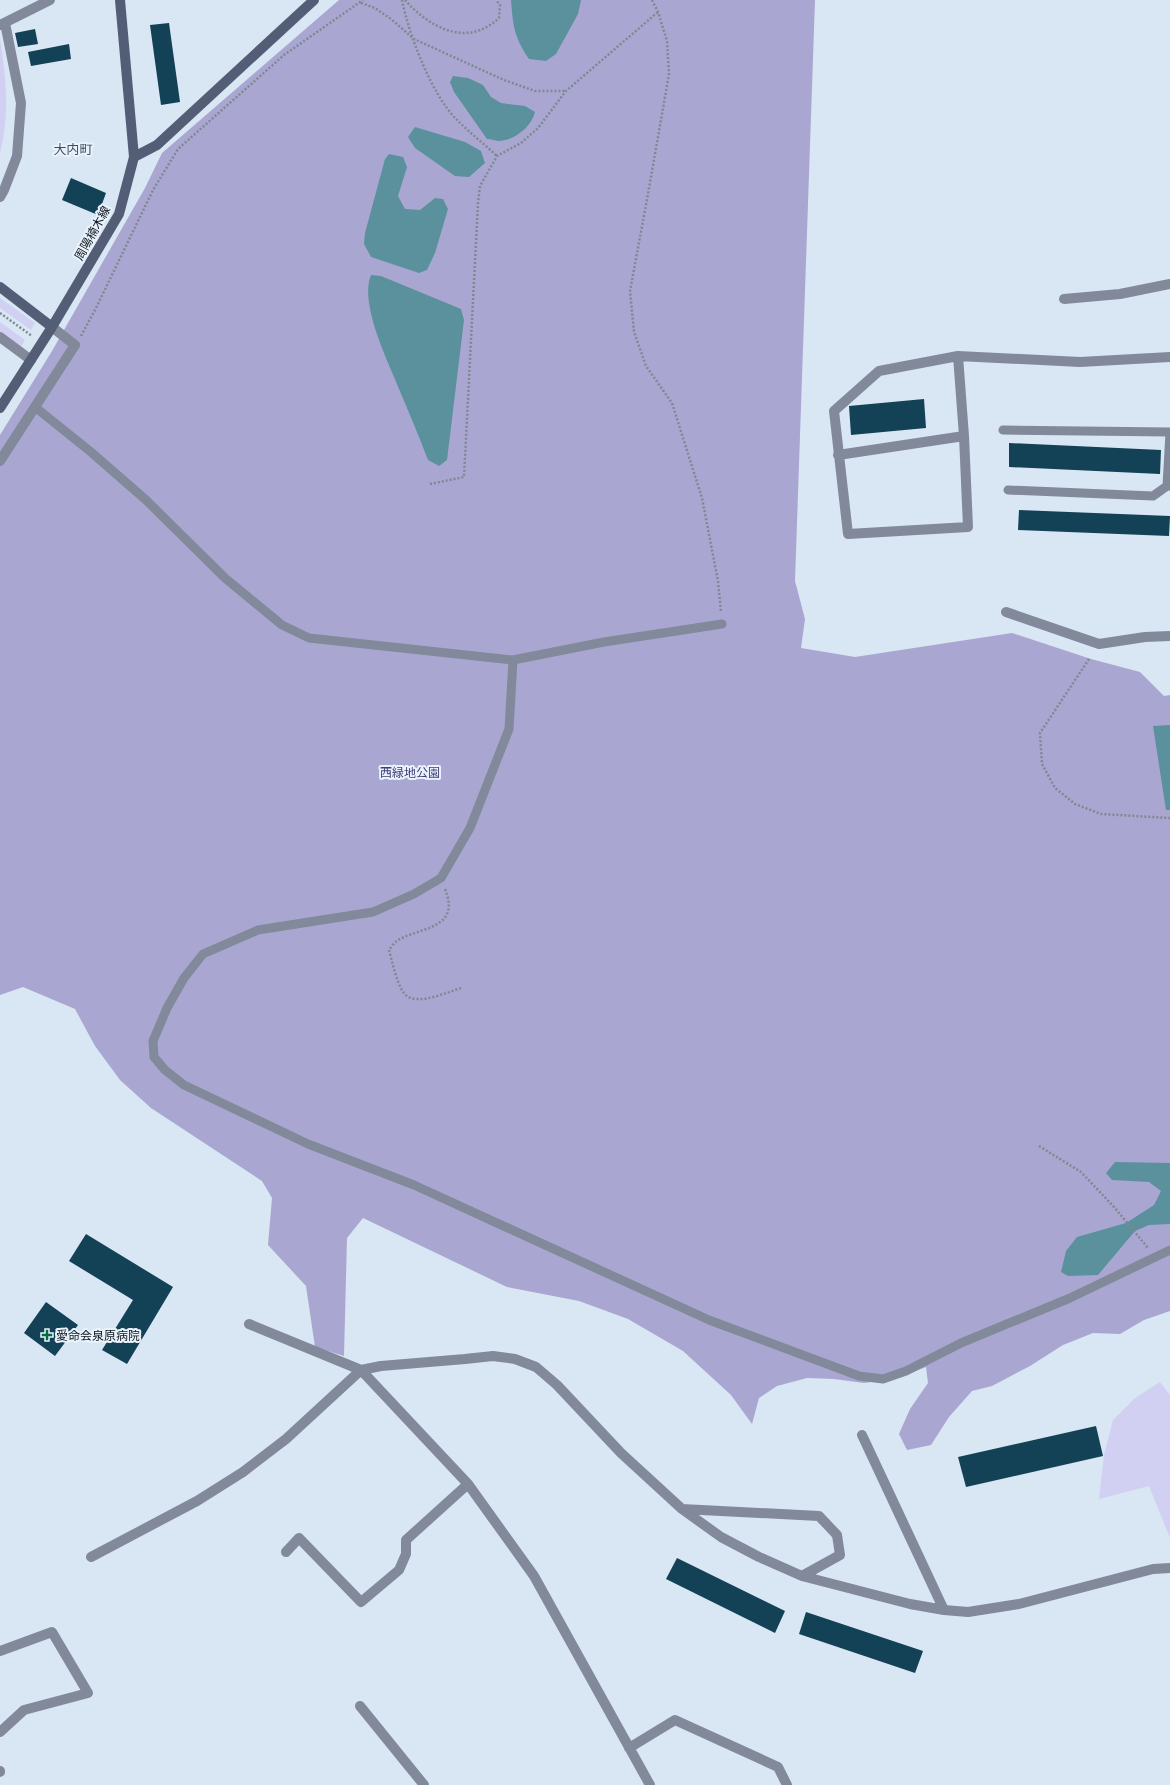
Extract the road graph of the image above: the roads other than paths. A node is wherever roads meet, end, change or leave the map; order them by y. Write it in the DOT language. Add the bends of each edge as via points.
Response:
graph roads {
  1 [pos="50,0"];
  2 [pos="120,0"];
  3 [pos="314,0"];
  4 [pos="2,24"];
  5 [pos="134,157"];
  6 [pos="0,197"];
  7 [pos="1170,284"];
  8 [pos="0,287"];
  9 [pos="1064,299"];
  10 [pos="52,328"];
  11 [pos="0,337"];
  12 [pos="958,356"];
  13 [pos="1170,357"];
  14 [pos="31,360"];
  15 [pos="35,407"];
  16 [pos="0,408"];
  17 [pos="1003,430"];
  18 [pos="1170,433"];
  19 [pos="964,436"];
  20 [pos="838,455"];
  21 [pos="0,461"];
  22 [pos="1169,486"];
  23 [pos="1008,490"];
  24 [pos="1006,612"];
  25 [pos="722,624"];
  26 [pos="1170,636"];
  27 [pos="513,660"];
  28 [pos="1170,1250"];
  29 [pos="249,1324"];
  30 [pos="361,1370"];
  31 [pos="862,1435"];
  32 [pos="468,1484"];
  33 [pos="682,1509"];
  34 [pos="286,1552"];
  35 [pos="91,1557"];
  36 [pos="1170,1568"];
  37 [pos="802,1576"];
  38 [pos="944,1610"];
  39 [pos="0,1651"];
  40 [pos="360,1706"];
  41 [pos="0,1732"];
  42 [pos="629,1748"];
  43 [pos="424,1785"];
  44 [pos="650,1785"];
  45 [pos="787,1785"];
  1 -- 4 [label="street"];
  2 -- 5 [label="street, 周陽楠木線"];
  3 -- 5 [label="street" via="157,145"];
  4 -- 6 [label="street" via="21,103 17,156"];
  5 -- 10 [label="street, 周陽楠木線" via="119,214"];
  7 -- 9 [label="street" via="1120,294"];
  8 -- 10 [label="street"];
  10 -- 14 [label="street, 周陽楠木線"];
  10 -- 15 [label="street" via="75,345"];
  11 -- 14 [label="street"];
  12 -- 13 [label="street" via="1080,362"];
  12 -- 19 [label="street"];
  12 -- 20 [label="street" via="879,371 834,411"];
  14 -- 16 [label="street, 周陽楠木線"];
  15 -- 21 [label="street"];
  15 -- 27 [label="lane" via="141,495 225,578 282,625 309,638"];
  17 -- 18 [label="lane"];
  18 -- 22 [label="lane"];
  19 -- 20 [label="street"];
  19 -- 20 [label="street" via="968,527 848,534"];
  22 -- 23 [label="lane" via="1153,496"];
  24 -- 26 [label="street" via="1099,644"];
  25 -- 27 [label="lane" via="604,642"];
  27 -- 28 [label="lane" via="509,729 470,828 441,878 414,894 373,912 258,930 203,954 184,978 166,1008 153,1041 154,1057 165,1070 184,1085 308,1144 414,1184 709,1320 859,1376 883,1379 906,1371 961,1343 1070,1298"];
  29 -- 30 [label="street"];
  30 -- 32 [label="street"];
  30 -- 33 [label="street" via="493,1356 516,1359 536,1367 557,1385 621,1453"];
  30 -- 35 [label="street" via="286,1439 243,1472 197,1501"];
  31 -- 38 [label="street"];
  32 -- 34 [label="street" via="406,1540 406,1554 399,1570 361,1602 299,1538"];
  32 -- 42 [label="street" via="534,1576"];
  33 -- 37 [label="street" via="759,1558"];
  33 -- 37 [label="street" via="819,1516 837,1535 840,1555"];
  36 -- 38 [label="street" via="1154,1569 1019,1604 968,1612"];
  37 -- 38 [label="street" via="910,1604"];
  39 -- 41 [label="street" via="52,1632 88,1693 24,1710"];
  40 -- 43 [label="street"];
  42 -- 44 [label="street"];
  42 -- 45 [label="street" via="675,1720 778,1767"];
}
